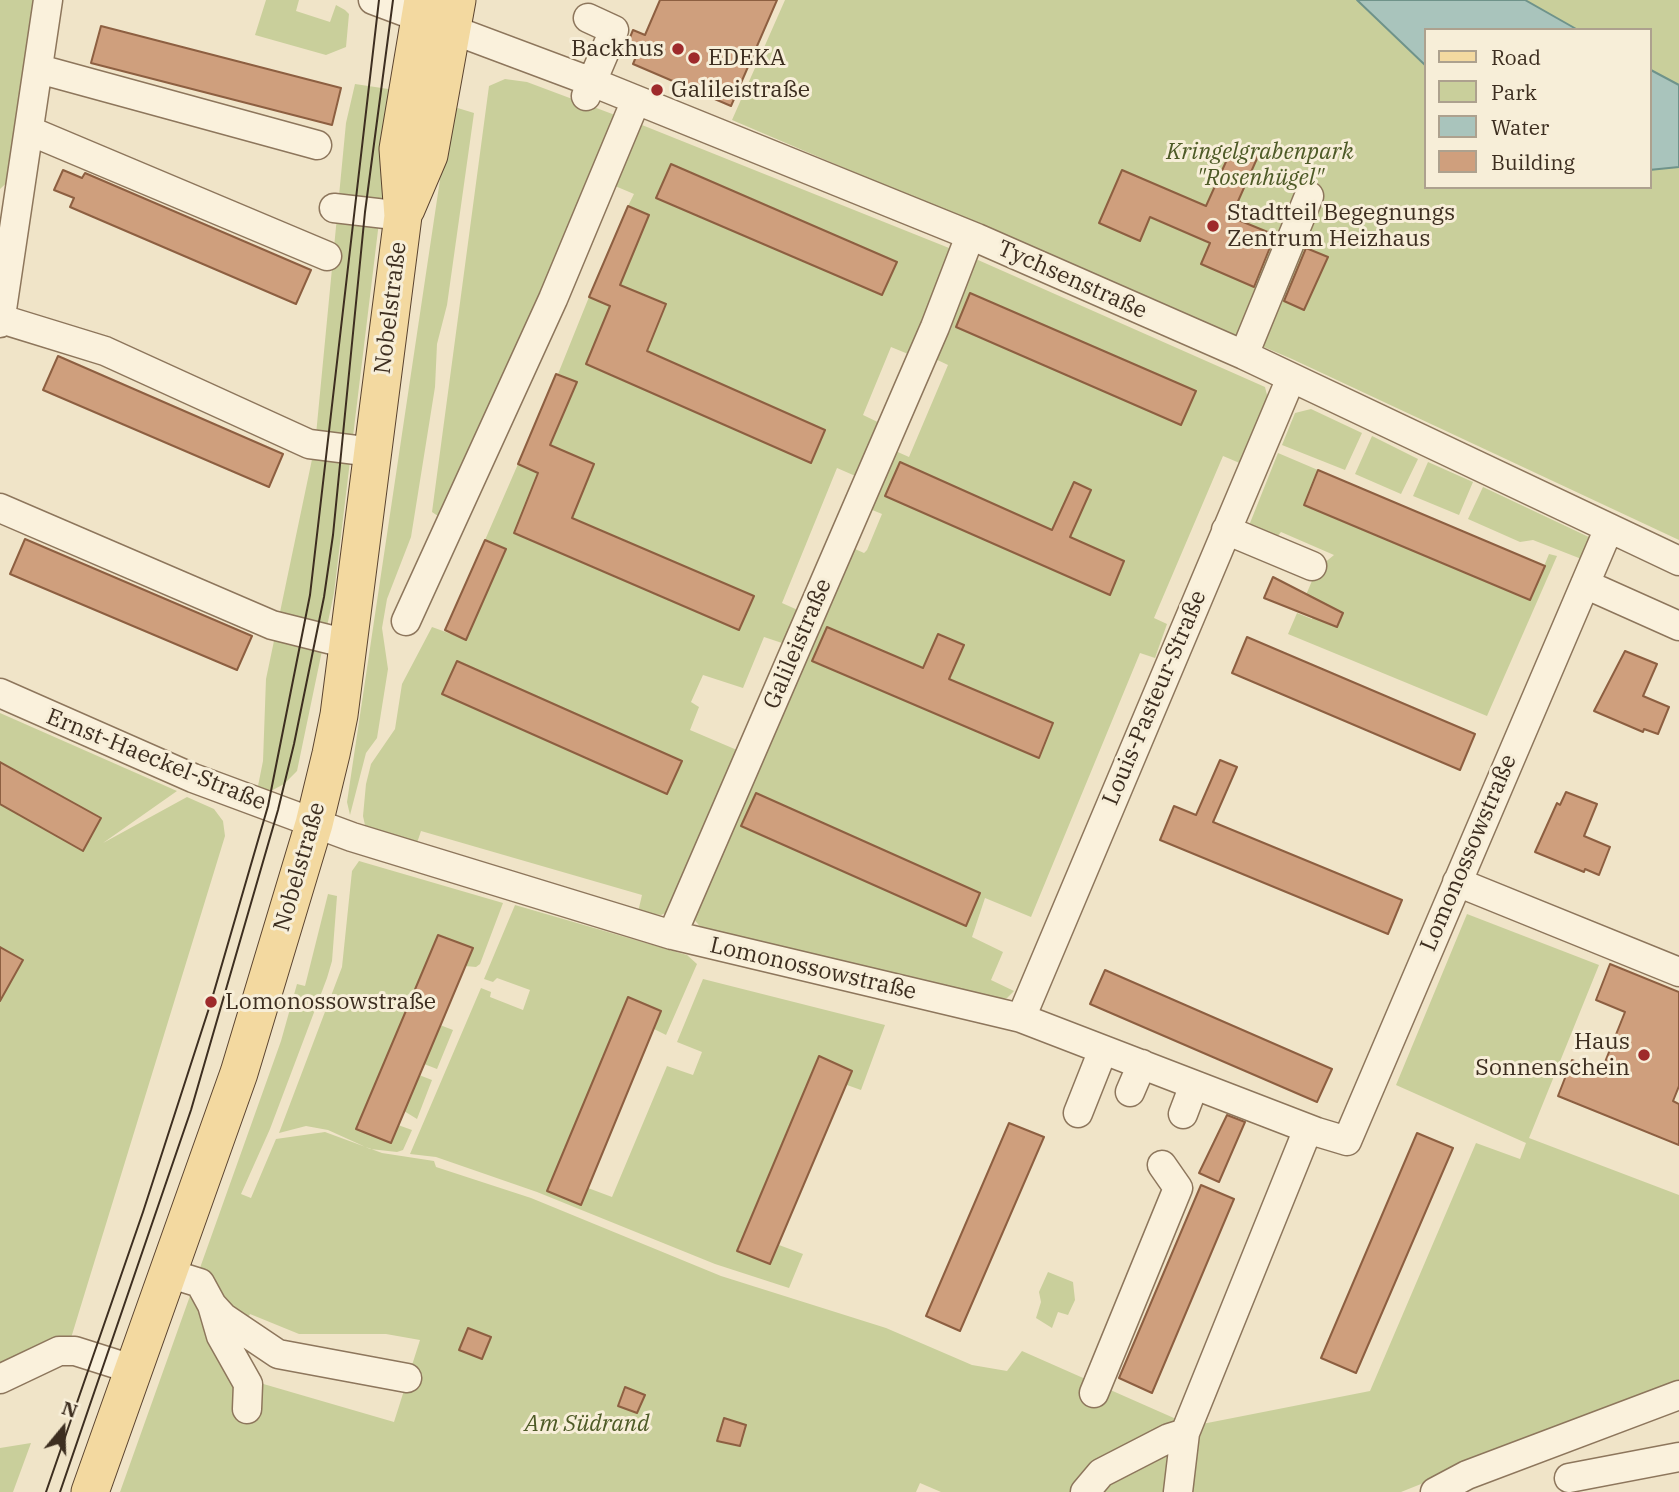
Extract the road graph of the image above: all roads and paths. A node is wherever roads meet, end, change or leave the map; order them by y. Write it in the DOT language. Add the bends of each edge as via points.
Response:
graph roads {
  1 [pos="48,0"];
  2 [pos="373,0"];
  3 [pos="438,12"];
  4 [pos="588,18"];
  5 [pos="39,69"];
  6 [pos="589,89"];
  7 [pos="636,100"];
  8 [pos="30,131"];
  9 [pos="317,145"];
  10 [pos="1310,196"];
  11 [pos="334,208"];
  12 [pos="403,216"];
  13 [pos="8,226"];
  14 [pos="970,236"];
  15 [pos="327,256"];
  16 [pos="0,321"];
  17 [pos="1244,355"];
  18 [pos="1291,378"];
  19 [pos="372,452"];
  20 [pos="0,508"];
  21 [pos="1226,530"];
  22 [pos="1606,534"];
  23 [pos="1679,561"];
  24 [pos="1312,566"];
  25 [pos="1585,584"];
  26 [pos="406,621"];
  27 [pos="1679,626"];
  28 [pos="348,644"];
  29 [pos="0,693"];
  30 [pos="314,824"];
  31 [pos="1457,882"];
  32 [pos="672,935"];
  33 [pos="1679,972"];
  34 [pos="1021,1018"];
  35 [pos="1103,1050"];
  36 [pos="1142,1064"];
  37 [pos="1194,1084"];
  38 [pos="1130,1092"];
  39 [pos="1078,1113"];
  40 [pos="1183,1114"];
  41 [pos="1308,1129"];
  42 [pos="1162,1165"];
  43 [pos="168,1273"];
  44 [pos="212,1305"];
  45 [pos="135,1370"];
  46 [pos="407,1378"];
  47 [pos="0,1379"];
  48 [pos="1094,1393"];
  49 [pos="1679,1395"];
  50 [pos="247,1409"];
  51 [pos="1185,1433"];
  52 [pos="1553,1443"];
  53 [pos="1679,1457"];
  54 [pos="1572,1485"];
  55 [pos="90,1492"];
  56 [pos="1085,1492"];
  57 [pos="1178,1492"];
  58 [pos="1435,1492"];
  1 -- 5 [label="street"];
  2 -- 3 [label="street"];
  3 -- 6 [label="street, Tychsenstraße"];
  3 -- 12 [label="main road, Nobelstraße" via="429,155"];
  4 -- 6 [label="street" via="614,30"];
  5 -- 8 [label="street"];
  5 -- 9 [label="street"];
  6 -- 7 [label="street, Tychsenstraße"];
  7 -- 14 [label="street, Tychsenstraße"];
  7 -- 26 [label="street" via="553,299"];
  8 -- 13 [label="street"];
  8 -- 15 [label="street"];
  10 -- 17 [label="street"];
  11 -- 12 [label="street"];
  12 -- 19 [label="main road, Nobelstraße"];
  13 -- 16 [label="street"];
  14 -- 17 [label="street, Tychsenstraße"];
  14 -- 32 [label="street, Galileistraße"];
  16 -- 19 [label="street" via="105,351 309,444"];
  17 -- 18 [label="street, Tychsenstraße"];
  18 -- 21 [label="street, Louis-Pasteur-Straße"];
  18 -- 22 [label="street, Tychsenstraße"];
  19 -- 28 [label="main road, Nobelstraße"];
  20 -- 28 [label="street" via="271,625"];
  21 -- 24 [label="street"];
  21 -- 34 [label="street, Louis-Pasteur-Straße"];
  22 -- 23 [label="street, Tychsenstraße"];
  22 -- 25 [label="street, Lomonossowstraße"];
  25 -- 27 [label="street"];
  25 -- 31 [label="street, Lomonossowstraße"];
  28 -- 30 [label="main road, Nobelstraße" via="337,728"];
  29 -- 30 [label="street, Ernst-Haeckel-Straße"];
  30 -- 32 [label="street, Lomonossowstraße"];
  30 -- 43 [label="main road, Nobelstraße" via="239,1073"];
  31 -- 33 [label="street"];
  31 -- 41 [label="street, Lomonossowstraße" via="1347,1141"];
  32 -- 34 [label="street, Lomonossowstraße"];
  34 -- 35 [label="street, Lomonossowstraße"];
  35 -- 36 [label="street, Lomonossowstraße"];
  35 -- 39 [label="street"];
  36 -- 37 [label="street, Lomonossowstraße"];
  36 -- 38 [label="street"];
  37 -- 40 [label="street"];
  37 -- 41 [label="street, Lomonossowstraße"];
  41 -- 51 [label="street"];
  42 -- 48 [label="street" via="1178,1188"];
  43 -- 44 [label="street" via="200,1283"];
  43 -- 45 [label="main road, Nobelstraße"];
  44 -- 46 [label="street" via="278,1354"];
  44 -- 50 [label="street" via="221,1336 248,1384"];
  45 -- 47 [label="street" via="75,1351 59,1351"];
  45 -- 55 [label="main road, Nobelstraße"];
  49 -- 52 [label="street"];
  51 -- 56 [label="street" via="1101,1473"];
  51 -- 57 [label="street"];
  52 -- 54 [label="street"];
  52 -- 58 [label="street"];
  53 -- 54 [label="street"];
}
